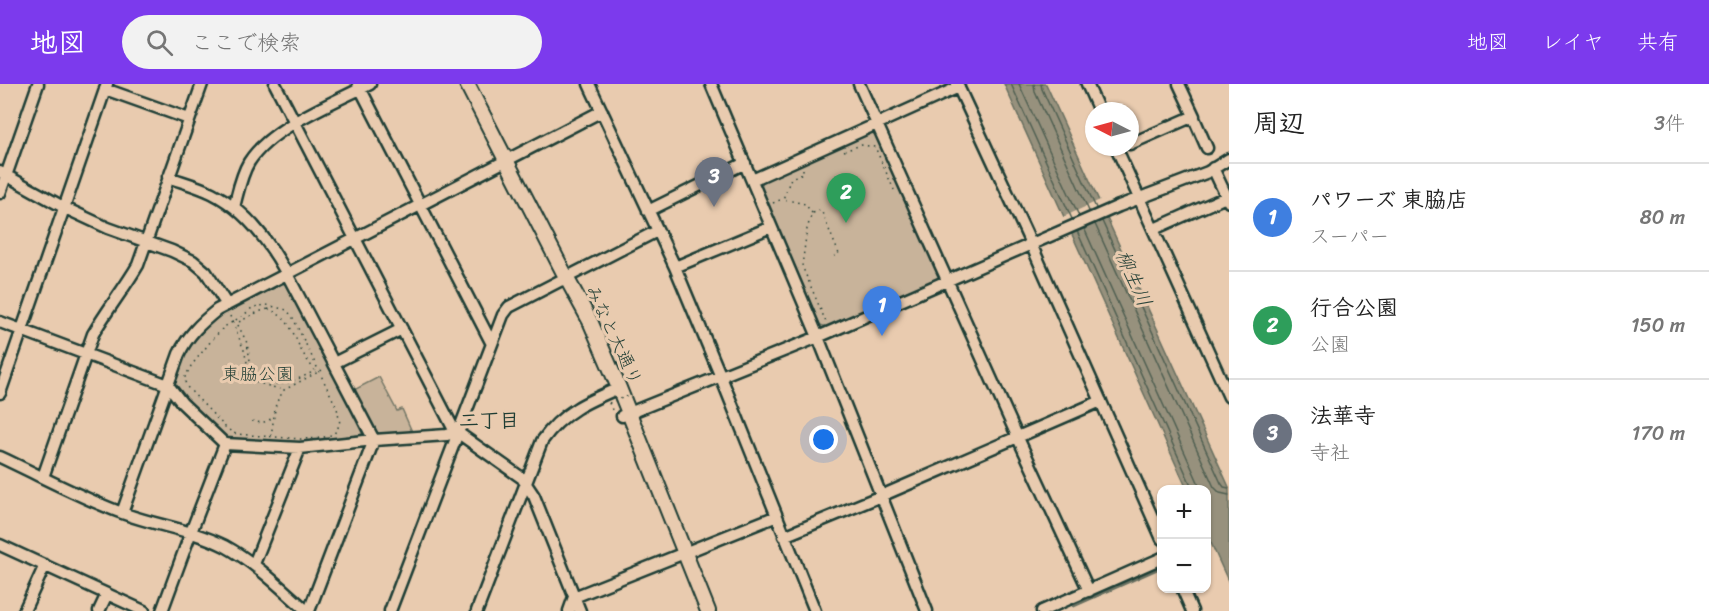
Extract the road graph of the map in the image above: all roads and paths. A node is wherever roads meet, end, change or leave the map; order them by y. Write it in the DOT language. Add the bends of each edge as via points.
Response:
graph roads {
  1 [pos="38,84"];
  2 [pos="201,84"];
  3 [pos="275,84"];
  4 [pos="458,84"];
  5 [pos="467,84"];
  6 [pos="589,84"];
  7 [pos="711,84"];
  8 [pos="859,84"];
  9 [pos="1087,84"];
  10 [pos="1182,85"];
  11 [pos="106,86"];
  12 [pos="363,86"];
  13 [pos="958,86"];
  14 [pos="1095,102"];
  15 [pos="602,111"];
  16 [pos="1192,116"];
  17 [pos="189,119"];
  18 [pos="295,123"];
  19 [pos="877,124"];
  20 [pos="1139,140"];
  21 [pos="1207,148"];
  22 [pos="842,152"];
  23 [pos="1121,156"];
  24 [pos="1229,159"];
  25 [pos="503,161"];
  26 [pos="745,163"];
  27 [pos="804,166"];
  28 [pos="1213,168"];
  29 [pos="3,173"];
  30 [pos="168,177"];
  31 [pos="752,180"];
  32 [pos="0,193"];
  33 [pos="898,198"];
  34 [pos="1139,198"];
  35 [pos="783,199"];
  36 [pos="1228,200"];
  37 [pos="421,205"];
  38 [pos="767,205"];
  39 [pos="234,207"];
  40 [pos="65,208"];
  41 [pos="648,211"];
  42 [pos="812,213"];
  43 [pos="771,227"];
  44 [pos="1154,230"];
  45 [pos="657,231"];
  46 [pos="356,239"];
  47 [pos="146,243"];
  48 [pos="1031,244"];
  49 [pos="834,256"];
  50 [pos="675,267"];
  51 [pos="287,274"];
  52 [pos="563,279"];
  53 [pos="947,282"];
  54 [pos="227,305"];
  55 [pos="0,322"];
  56 [pos="231,322"];
  57 [pos="826,323"];
  58 [pos="402,328"];
  59 [pos="22,330"];
  60 [pos="818,337"];
  61 [pos="491,342"];
  62 [pos="86,354"];
  63 [pos="334,363"];
  64 [pos="320,372"];
  65 [pos="721,376"];
  66 [pos="168,385"];
  67 [pos="277,385"];
  68 [pos="284,390"];
  69 [pos="0,393"];
  70 [pos="618,394"];
  71 [pos="1229,397"];
  72 [pos="1101,402"];
  73 [pos="625,414"];
  74 [pos="274,418"];
  75 [pos="252,421"];
  76 [pos="457,432"];
  77 [pos="271,436"];
  78 [pos="1018,438"];
  79 [pos="374,440"];
  80 [pos="225,444"];
  81 [pos="300,448"];
  82 [pos="0,457"];
  83 [pos="43,477"];
  84 [pos="526,484"];
  85 [pos="881,496"];
  86 [pos="122,513"];
  87 [pos="777,516"];
  88 [pos="1157,529"];
  89 [pos="190,532"];
  90 [pos="784,536"];
  91 [pos="0,544"];
  92 [pos="680,554"];
  93 [pos="1157,560"];
  94 [pos="254,564"];
  95 [pos="45,565"];
  96 [pos="1089,591"];
  97 [pos="1184,593"];
  98 [pos="107,594"];
  99 [pos="574,597"];
  100 [pos="24,611"];
  101 [pos="99,611"];
  102 [pos="144,611"];
  103 [pos="162,611"];
  104 [pos="308,611"];
  105 [pos="390,611"];
  106 [pos="477,611"];
  107 [pos="569,611"];
  108 [pos="580,611"];
  109 [pos="698,611"];
  110 [pos="708,611"];
  111 [pos="815,611"];
  112 [pos="927,611"];
  113 [pos="1042,611"];
  114 [pos="1191,611"];
  1 -- 29 [label="street"];
  2 -- 17 [label="street"];
  3 -- 18 [label="street"];
  4 -- 25 [label="main road, みなと大通り"];
  5 -- 25 [label="main road, みなと大通り"];
  6 -- 15 [label="street"];
  7 -- 26 [label="street"];
  8 -- 19 [label="street"];
  9 -- 14 [label="street"];
  10 -- 16 [label="street"];
  11 -- 17 [label="street"];
  11 -- 40 [label="street"];
  12 -- 18 [label="street"];
  12 -- 37 [label="street"];
  13 -- 19 [label="street"];
  13 -- 48 [label="street"];
  15 -- 25 [label="street"];
  15 -- 41 [label="street"];
  16 -- 20 [label="street"];
  16 -- 21 [label="street"];
  17 -- 30 [label="street"];
  18 -- 39 [label="street" via="256,152 245,171"];
  18 -- 46 [label="street"];
  19 -- 31 [label="street"];
  19 -- 53 [label="street"];
  22 -- 33 [label="path" via="861,145 875,147"];
  23 -- 34 [label="street"];
  24 -- 28 [label="street"];
  25 -- 37 [label="street"];
  25 -- 52 [label="main road, みなと大通り"];
  26 -- 31 [label="street"];
  26 -- 41 [label="street"];
  27 -- 35 [label="path" via="803,173 791,178"];
  28 -- 34 [label="street"];
  28 -- 36 [label="street"];
  29 -- 32 [label="street"];
  29 -- 40 [label="street"];
  30 -- 39 [label="street" via="212,193"];
  30 -- 47 [label="street"];
  31 -- 43 [label="street"];
  34 -- 44 [label="street"];
  34 -- 48 [label="street"];
  35 -- 38 [label="path"];
  35 -- 42 [label="path" via="805,204"];
  36 -- 44 [label="street"];
  37 -- 46 [label="street"];
  37 -- 61 [label="street"];
  39 -- 51 [label="street" via="258,228"];
  40 -- 47 [label="street"];
  40 -- 59 [label="street"];
  41 -- 45 [label="street"];
  42 -- 49 [label="path" via="821,210 839,254"];
  42 -- 57 [label="path" via="802,266"];
  43 -- 50 [label="street"];
  43 -- 60 [label="street"];
  44 -- 71 [label="street"];
  45 -- 50 [label="street"];
  45 -- 52 [label="street"];
  46 -- 51 [label="street"];
  46 -- 58 [label="street"];
  47 -- 54 [label="street" via="172,251 201,267"];
  47 -- 62 [label="street" via="138,265 104,315"];
  48 -- 53 [label="street"];
  48 -- 72 [label="street"];
  50 -- 65 [label="street"];
  51 -- 54 [label="street"];
  51 -- 63 [label="street"];
  52 -- 61 [label="street" via="509,307"];
  52 -- 70 [label="main road, みなと大通り"];
  53 -- 60 [label="street"];
  53 -- 78 [label="street"];
  54 -- 56 [label="path"];
  54 -- 66 [label="street" via="202,322 184,343"];
  55 -- 59 [label="street"];
  56 -- 64 [label="path" via="253,307 267,305 287,310"];
  56 -- 68 [label="path" via="255,382"];
  56 -- 77 [label="path" via="211,340 184,379 191,393 227,429 244,436"];
  58 -- 63 [label="street"];
  58 -- 76 [label="street"];
  59 -- 62 [label="street"];
  59 -- 69 [label="street"];
  60 -- 65 [label="street"];
  60 -- 85 [label="street"];
  61 -- 76 [label="street"];
  62 -- 66 [label="street"];
  62 -- 83 [label="street"];
  63 -- 64 [label="path"];
  63 -- 79 [label="street"];
  64 -- 68 [label="path"];
  64 -- 77 [label="path" via="337,408 340,424 334,434 301,439"];
  65 -- 73 [label="street"];
  65 -- 87 [label="street"];
  66 -- 80 [label="street"];
  66 -- 86 [label="street"];
  67 -- 67 [label="path" via="255,378 247,343 237,323 268,309 283,317 315,371"];
  68 -- 74 [label="path" via="276,403"];
  70 -- 73 [label="main road, みなと大通り"];
  70 -- 84 [label="street" via="571,411 550,429"];
  72 -- 78 [label="street"];
  72 -- 88 [label="street"];
  73 -- 92 [label="main road, みなと大通り"];
  74 -- 75 [label="path" via="262,423"];
  74 -- 77 [label="path"];
  76 -- 79 [label="street"];
  76 -- 84 [label="street"];
  76 -- 105 [label="street"];
  78 -- 85 [label="street"];
  78 -- 96 [label="street"];
  79 -- 81 [label="street"];
  79 -- 104 [label="street"];
  80 -- 81 [label="street"];
  80 -- 89 [label="street"];
  81 -- 94 [label="street"];
  82 -- 83 [label="street"];
  83 -- 86 [label="street"];
  84 -- 99 [label="street"];
  84 -- 106 [label="street"];
  85 -- 90 [label="street"];
  85 -- 112 [label="street"];
  86 -- 89 [label="street"];
  87 -- 90 [label="street"];
  87 -- 92 [label="street"];
  89 -- 94 [label="street"];
  89 -- 103 [label="street"];
  90 -- 111 [label="street"];
  91 -- 95 [label="street"];
  92 -- 99 [label="street"];
  92 -- 109 [label="main road, みなと大通り"];
  92 -- 110 [label="main road, みなと大通り"];
  93 -- 96 [label="street"];
  94 -- 104 [label="street"];
  95 -- 98 [label="street"];
  95 -- 100 [label="street"];
  96 -- 113 [label="street"];
  97 -- 114 [label="street"];
  98 -- 101 [label="street"];
  98 -- 102 [label="street"];
  99 -- 107 [label="street"];
  99 -- 108 [label="street"];
}
